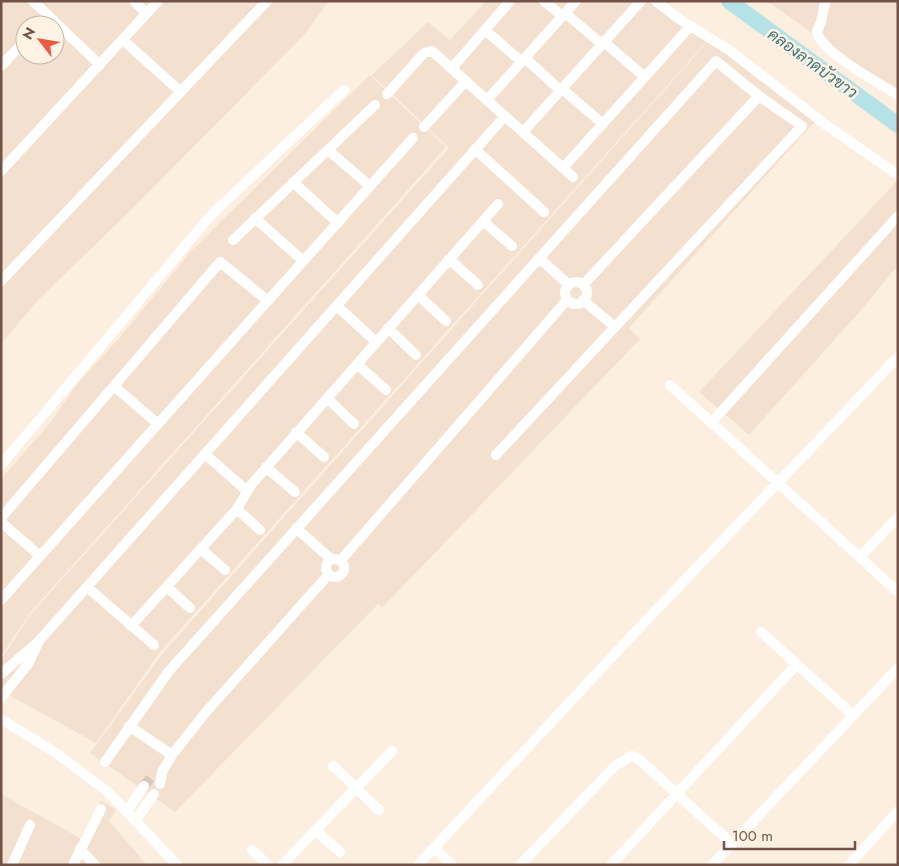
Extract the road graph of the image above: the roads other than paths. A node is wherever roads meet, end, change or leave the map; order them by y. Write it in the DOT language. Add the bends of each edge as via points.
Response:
graph roads {
  1 [pos="33,1"];
  2 [pos="134,1"];
  3 [pos="158,1"];
  4 [pos="267,1"];
  5 [pos="510,1"];
  6 [pos="544,1"];
  7 [pos="576,1"];
  8 [pos="641,1"];
  9 [pos="656,1"];
  10 [pos="826,1"];
  11 [pos="146,13"];
  12 [pos="47,15"];
  13 [pos="564,15"];
  14 [pos="485,30"];
  15 [pos="687,30"];
  16 [pos="65,32"];
  17 [pos="123,40"];
  18 [pos="603,43"];
  19 [pos="15,51"];
  20 [pos="523,60"];
  21 [pos="100,65"];
  22 [pos="1,66"];
  23 [pos="452,68"];
  24 [pos="645,77"];
  25 [pos="466,81"];
  26 [pos="344,90"];
  27 [pos="562,90"];
  28 [pos="181,92"];
  29 [pos="897,92"];
  30 [pos="387,94"];
  31 [pos="760,96"];
  32 [pos="488,100"];
  33 [pos="375,105"];
  34 [pos="505,116"];
  35 [pos="603,124"];
  36 [pos="424,127"];
  37 [pos="524,132"];
  38 [pos="412,138"];
  39 [pos="475,149"];
  40 [pos="328,150"];
  41 [pos="563,168"];
  42 [pos="1,171"];
  43 [pos="898,175"];
  44 [pos="573,177"];
  45 [pos="293,182"];
  46 [pos="370,186"];
  47 [pos="498,204"];
  48 [pos="544,212"];
  49 [pos="898,216"];
  50 [pos="255,218"];
  51 [pos="483,221"];
  52 [pos="338,223"];
  53 [pos="232,240"];
  54 [pos="512,246"];
  55 [pos="539,258"];
  56 [pos="449,259"];
  57 [pos="303,261"];
  58 [pos="1,281"];
  59 [pos="478,285"];
  60 [pos="569,285"];
  61 [pos="583,285"];
  62 [pos="418,295"];
  63 [pos="567,300"];
  64 [pos="583,300"];
  65 [pos="268,301"];
  66 [pos="336,306"];
  67 [pos="446,321"];
  68 [pos="615,327"];
  69 [pos="388,328"];
  70 [pos="376,342"];
  71 [pos="416,355"];
  72 [pos="898,357"];
  73 [pos="357,364"];
  74 [pos="670,385"];
  75 [pos="114,386"];
  76 [pos="386,390"];
  77 [pos="327,398"];
  78 [pos="711,423"];
  79 [pos="158,424"];
  80 [pos="354,424"];
  81 [pos="296,432"];
  82 [pos="206,455"];
  83 [pos="496,455"];
  84 [pos="324,457"];
  85 [pos="1,465"];
  86 [pos="266,467"];
  87 [pos="777,483"];
  88 [pos="247,491"];
  89 [pos="295,492"];
  90 [pos="237,509"];
  91 [pos="1,518"];
  92 [pos="898,518"];
  93 [pos="1,522"];
  94 [pos="296,528"];
  95 [pos="260,530"];
  96 [pos="201,549"];
  97 [pos="40,556"];
  98 [pos="860,557"];
  99 [pos="336,560"];
  100 [pos="226,570"];
  101 [pos="329,574"];
  102 [pos="87,587"];
  103 [pos="167,587"];
  104 [pos="898,592"];
  105 [pos="1,600"];
  106 [pos="190,608"];
  107 [pos="131,626"];
  108 [pos="762,632"];
  109 [pos="38,642"];
  110 [pos="154,646"];
  111 [pos="797,664"];
  112 [pos="898,668"];
  113 [pos="1,674"];
  114 [pos="1,698"];
  115 [pos="853,715"];
  116 [pos="1,719"];
  117 [pos="129,726"];
  118 [pos="392,751"];
  119 [pos="172,755"];
  120 [pos="106,762"];
  121 [pos="332,766"];
  122 [pos="162,772"];
  123 [pos="151,777"];
  124 [pos="160,784"];
  125 [pos="144,786"];
  126 [pos="354,788"];
  127 [pos="154,794"];
  128 [pos="677,794"];
  129 [pos="101,809"];
  130 [pos="379,810"];
  131 [pos="127,811"];
  132 [pos="898,811"];
  133 [pos="136,820"];
  134 [pos="30,825"];
  135 [pos="315,830"];
  136 [pos="732,844"];
  137 [pos="434,848"];
  138 [pos="80,849"];
  139 [pos="252,850"];
  140 [pos="340,852"];
  141 [pos="12,865"];
  142 [pos="73,865"];
  143 [pos="95,865"];
  144 [pos="177,865"];
  145 [pos="268,865"];
  146 [pos="282,865"];
  147 [pos="418,865"];
  148 [pos="452,865"];
  149 [pos="520,865"];
  150 [pos="611,865"];
  151 [pos="712,865"];
  152 [pos="848,865"];
  1 -- 12 [label="street"];
  2 -- 11 [label="street"];
  3 -- 11 [label="street"];
  4 -- 28 [label="street"];
  5 -- 14 [label="street"];
  6 -- 13 [label="street"];
  7 -- 13 [label="street"];
  8 -- 18 [label="street"];
  9 -- 43 [label="street" via="730,50 826,125"];
  10 -- 29 [label="street" via="823,20 817,31 820,40 842,58"];
  11 -- 17 [label="street"];
  13 -- 18 [label="street"];
  13 -- 20 [label="street"];
  14 -- 20 [label="street"];
  14 -- 23 [label="street"];
  15 -- 24 [label="street"];
  16 -- 21 [label="street"];
  17 -- 21 [label="street"];
  17 -- 28 [label="street"];
  18 -- 24 [label="street"];
  18 -- 27 [label="street"];
  19 -- 22 [label="street"];
  20 -- 27 [label="street"];
  20 -- 32 [label="street"];
  21 -- 42 [label="street"];
  23 -- 25 [label="street"];
  23 -- 30 [label="street" via="429,51"];
  24 -- 35 [label="street"];
  25 -- 32 [label="street"];
  25 -- 36 [label="street"];
  26 -- 85 [label="street" via="212,214"];
  27 -- 35 [label="street"];
  27 -- 37 [label="street"];
  28 -- 58 [label="street"];
  31 -- 55 [label="street" via="716,61"];
  31 -- 61 [label="street"];
  31 -- 68 [label="street" via="802,126"];
  32 -- 34 [label="street"];
  33 -- 40 [label="street"];
  34 -- 37 [label="street"];
  34 -- 39 [label="street"];
  35 -- 41 [label="street"];
  37 -- 41 [label="street"];
  38 -- 46 [label="street"];
  39 -- 48 [label="street"];
  39 -- 66 [label="street"];
  40 -- 45 [label="street"];
  40 -- 46 [label="street"];
  41 -- 44 [label="street"];
  45 -- 50 [label="street"];
  45 -- 52 [label="street"];
  46 -- 52 [label="street"];
  47 -- 51 [label="street"];
  49 -- 78 [label="street"];
  50 -- 53 [label="street"];
  50 -- 57 [label="street"];
  51 -- 54 [label="street"];
  51 -- 56 [label="street"];
  52 -- 57 [label="street"];
  55 -- 60 [label="street"];
  55 -- 94 [label="street"];
  56 -- 59 [label="street"];
  56 -- 62 [label="street"];
  57 -- 65 [label="street"];
  60 -- 61 [label="street" via="576,282"];
  60 -- 63 [label="street" via="565,293"];
  61 -- 64 [label="street" via="586,294"];
  62 -- 67 [label="street"];
  62 -- 69 [label="street"];
  63 -- 64 [label="street" via="577,304"];
  63 -- 99 [label="street"];
  64 -- 68 [label="street"];
  65 -- 75 [label="street" via="220,262"];
  65 -- 79 [label="street"];
  66 -- 70 [label="street"];
  66 -- 82 [label="street"];
  68 -- 83 [label="street"];
  69 -- 70 [label="street"];
  69 -- 71 [label="street"];
  70 -- 73 [label="street"];
  72 -- 87 [label="street"];
  73 -- 76 [label="street"];
  73 -- 77 [label="street"];
  74 -- 78 [label="street"];
  75 -- 79 [label="street"];
  75 -- 91 [label="street"];
  77 -- 80 [label="street"];
  77 -- 81 [label="street"];
  78 -- 87 [label="street"];
  79 -- 97 [label="street"];
  81 -- 84 [label="street"];
  81 -- 86 [label="street"];
  82 -- 88 [label="street"];
  82 -- 102 [label="street"];
  86 -- 88 [label="street"];
  86 -- 89 [label="street"];
  87 -- 98 [label="street"];
  87 -- 137 [label="street"];
  88 -- 90 [label="street"];
  90 -- 95 [label="street"];
  90 -- 96 [label="street"];
  92 -- 98 [label="street"];
  93 -- 97 [label="street"];
  94 -- 99 [label="street"];
  94 -- 117 [label="street" via="169,671"];
  96 -- 100 [label="street"];
  96 -- 103 [label="street"];
  97 -- 105 [label="street"];
  98 -- 104 [label="street"];
  99 -- 101 [label="street" via="327,567"];
  99 -- 101 [label="street" via="344,569 343,573 335,577"];
  101 -- 119 [label="street"];
  102 -- 107 [label="street"];
  102 -- 109 [label="street"];
  103 -- 106 [label="street"];
  103 -- 107 [label="street"];
  107 -- 110 [label="street"];
  108 -- 111 [label="street"];
  109 -- 113 [label="street"];
  109 -- 114 [label="street" via="28,664"];
  111 -- 115 [label="street"];
  111 -- 128 [label="street"];
  112 -- 115 [label="street"];
  115 -- 136 [label="street"];
  116 -- 131 [label="street" via="56,753 108,792"];
  117 -- 119 [label="street"];
  117 -- 120 [label="street"];
  118 -- 126 [label="street"];
  119 -- 122 [label="street"];
  121 -- 126 [label="street"];
  122 -- 123 [label="street"];
  122 -- 124 [label="street"];
  125 -- 131 [label="street"];
  126 -- 130 [label="street"];
  126 -- 135 [label="street"];
  127 -- 133 [label="street"];
  128 -- 136 [label="street"];
  128 -- 149 [label="street" via="640,760 632,756 626,758"];
  128 -- 150 [label="street"];
  129 -- 138 [label="street"];
  131 -- 133 [label="street"];
  132 -- 152 [label="street"];
  133 -- 144 [label="street"];
  134 -- 141 [label="street"];
  135 -- 140 [label="street"];
  135 -- 146 [label="street"];
  136 -- 151 [label="street"];
  137 -- 147 [label="street"];
  137 -- 148 [label="street"];
  138 -- 142 [label="street"];
  138 -- 143 [label="street"];
  139 -- 145 [label="street"];
}
